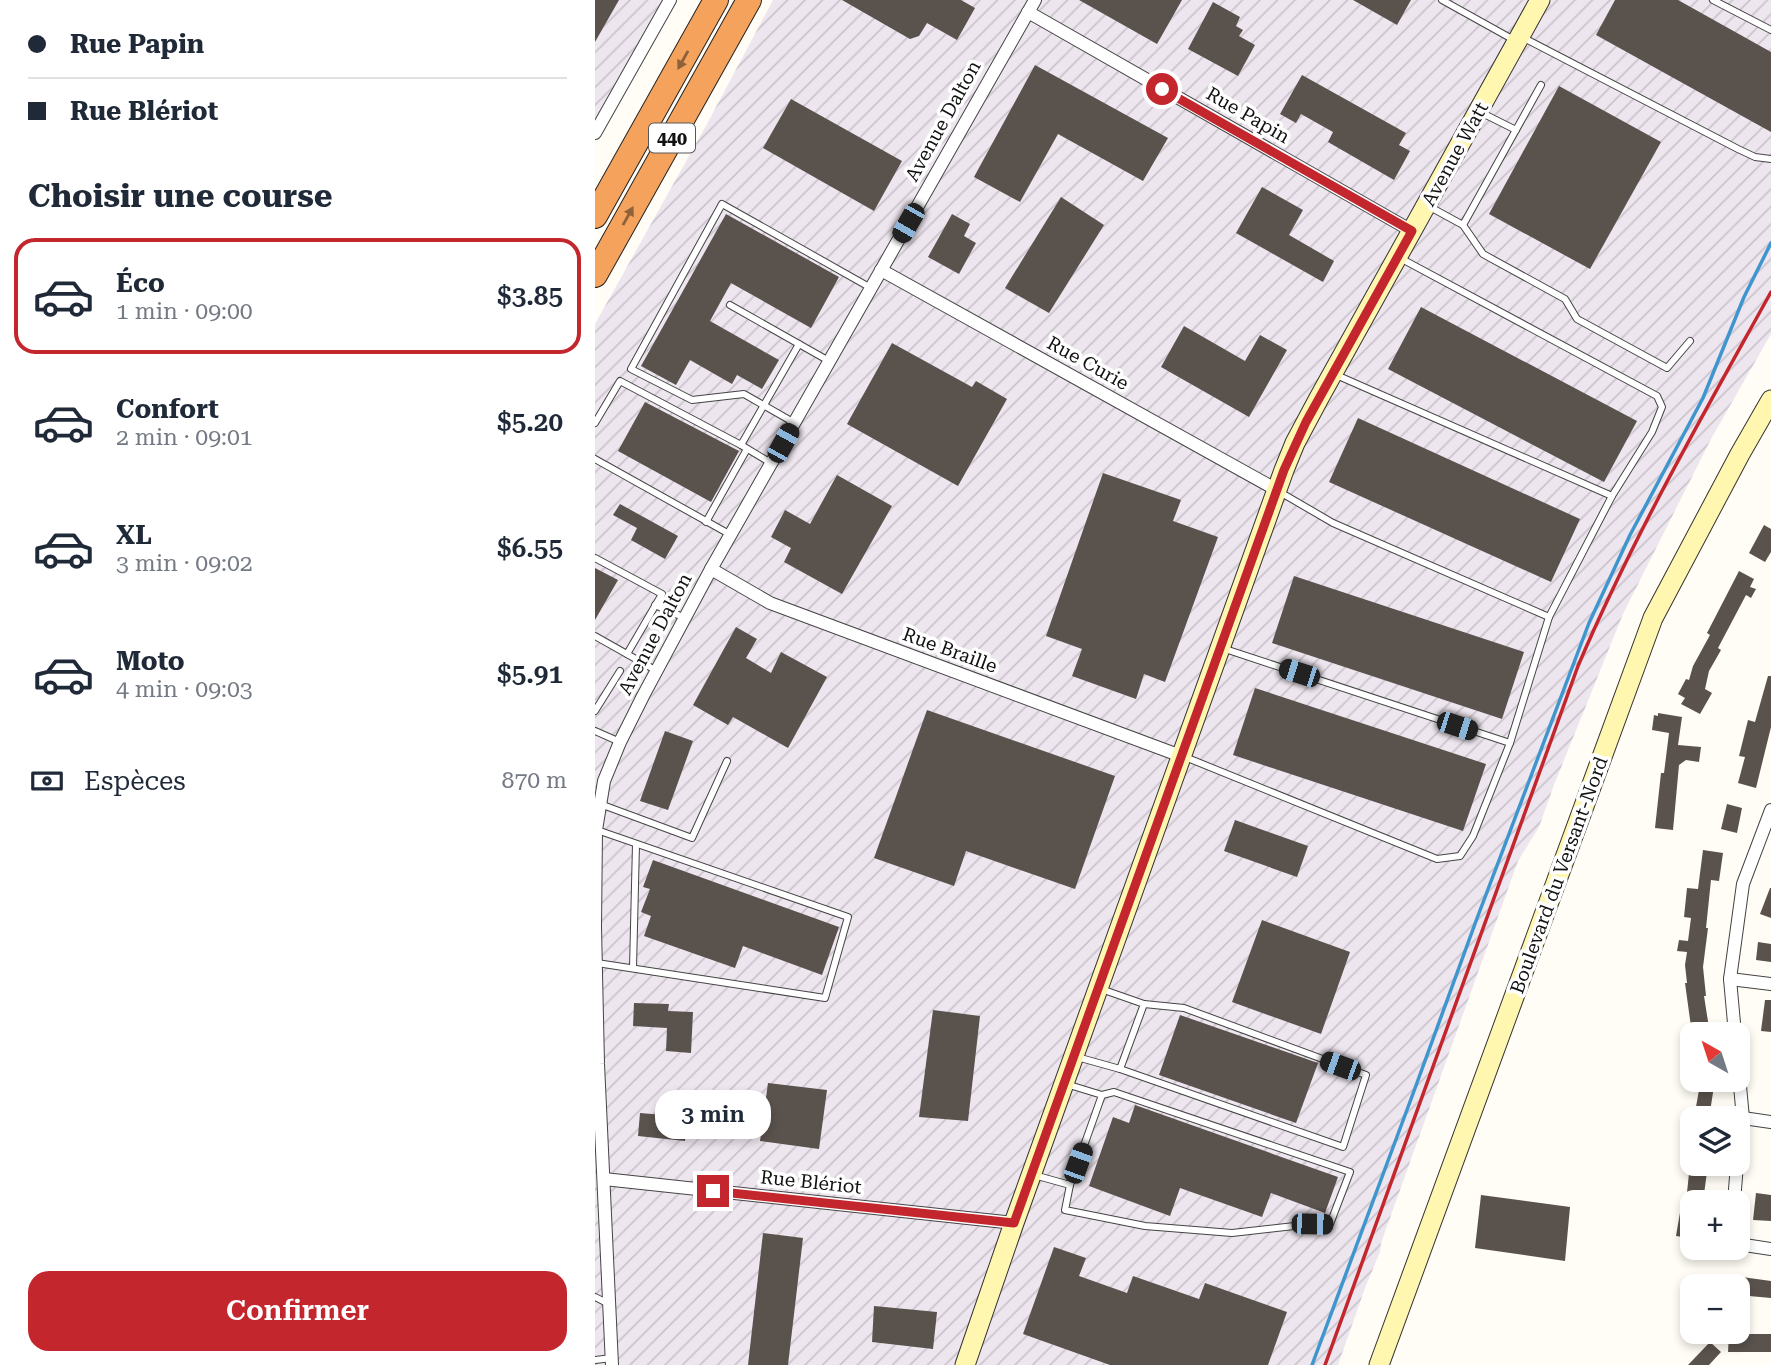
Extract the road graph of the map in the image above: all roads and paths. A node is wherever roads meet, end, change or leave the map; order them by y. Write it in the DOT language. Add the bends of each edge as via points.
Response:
graph roads {
  1 [pos="670,0"];
  2 [pos="716,0"];
  3 [pos="749,0"];
  4 [pos="1035,0"];
  5 [pos="1443,0"];
  6 [pos="1540,0"];
  7 [pos="1713,0"];
  8 [pos="1028,12"];
  9 [pos="1771,30"];
  10 [pos="1519,39"];
  11 [pos="1541,85"];
  12 [pos="1479,111"];
  13 [pos="1516,130"];
  14 [pos="595,133"];
  15 [pos="1771,159"];
  16 [pos="1427,205"];
  17 [pos="595,216"];
  18 [pos="1462,225"];
  19 [pos="1412,231"];
  20 [pos="1397,257"];
  21 [pos="881,270"];
  22 [pos="595,275"];
  23 [pos="871,288"];
  24 [pos="730,305"];
  25 [pos="1690,341"];
  26 [pos="799,344"];
  27 [pos="829,361"];
  28 [pos="1333,373"];
  29 [pos="1771,400"];
  30 [pos="763,405"];
  31 [pos="595,423"];
  32 [pos="794,423"];
  33 [pos="744,447"];
  34 [pos="595,459"];
  35 [pos="772,463"];
  36 [pos="1277,490"];
  37 [pos="1612,496"];
  38 [pos="706,522"];
  39 [pos="731,535"];
  40 [pos="595,558"];
  41 [pos="711,569"];
  42 [pos="655,605"];
  43 [pos="1549,617"];
  44 [pos="685,618"];
  45 [pos="595,636"];
  46 [pos="1220,647"];
  47 [pos="627,654"];
  48 [pos="620,671"];
  49 [pos="657,671"];
  50 [pos="595,711"];
  51 [pos="595,731"];
  52 [pos="620,742"];
  53 [pos="1510,743"];
  54 [pos="1181,756"];
  55 [pos="727,761"];
  56 [pos="600,780"];
  57 [pos="600,804"];
  58 [pos="1771,810"];
  59 [pos="595,830"];
  60 [pos="636,844"];
  61 [pos="595,927"];
  62 [pos="596,963"];
  63 [pos="633,968"];
  64 [pos="1730,979"];
  65 [pos="1771,984"];
  66 [pos="1099,988"];
  67 [pos="1144,1004"];
  68 [pos="1734,1022"];
  69 [pos="1074,1056"];
  70 [pos="597,1063"];
  71 [pos="1120,1069"];
  72 [pos="597,1081"];
  73 [pos="1064,1083"];
  74 [pos="1102,1095"];
  75 [pos="1750,1119"];
  76 [pos="1771,1122"];
  77 [pos="599,1147"];
  78 [pos="601,1171"];
  79 [pos="1032,1175"];
  80 [pos="1070,1185"];
  81 [pos="1014,1223"];
  82 [pos="1750,1246"];
  83 [pos="1771,1249"];
  84 [pos="595,1297"];
  85 [pos="609,1304"];
  86 [pos="595,1360"];
  87 [pos="612,1362"];
  88 [pos="965,1365"];
  89 [pos="1380,1365"];
  1 -- 14 [label="street"];
  2 -- 17 [label="highway, 440, one-way"];
  22 -- 3 [label="highway, 440, one-way"];
  4 -- 8 [label="street, Avenue Dalton"];
  5 -- 10 [label="lane"];
  6 -- 10 [label="street, Avenue Watt"];
  7 -- 9 [label="lane"];
  8 -- 19 [label="street, Rue Papin"];
  8 -- 21 [label="street, Avenue Dalton"];
  10 -- 12 [label="street, Avenue Watt"];
  10 -- 15 [label="lane" via="1738,149"];
  11 -- 13 [label="lane"];
  12 -- 13 [label="lane"];
  12 -- 16 [label="street, Avenue Watt"];
  13 -- 18 [label="lane"];
  16 -- 18 [label="lane"];
  16 -- 19 [label="street, Avenue Watt"];
  18 -- 25 [label="lane" via="1483,254 1565,299 1577,319 1667,368"];
  19 -- 20 [label="street, Avenue Watt"];
  20 -- 28 [label="street, Avenue Watt"];
  20 -- 37 [label="lane" via="1657,396 1662,407 1652,432"];
  21 -- 23 [label="street, Avenue Dalton"];
  21 -- 36 [label="street, Rue Curie"];
  23 -- 27 [label="street, Avenue Dalton"];
  23 -- 30 [label="lane" via="722,204 631,369 692,400 744,394"];
  24 -- 26 [label="lane"];
  26 -- 27 [label="lane"];
  26 -- 30 [label="lane"];
  27 -- 32 [label="street, Avenue Dalton"];
  28 -- 36 [label="street, Avenue Watt" via="1295,443"];
  28 -- 37 [label="lane"];
  29 -- 89 [label="street, Boulevard du Versant-Nord" via="1653,618"];
  30 -- 32 [label="lane"];
  30 -- 33 [label="lane"];
  31 -- 33 [label="lane" via="620,381"];
  32 -- 35 [label="street, Avenue Dalton"];
  33 -- 35 [label="lane"];
  33 -- 38 [label="lane"];
  34 -- 38 [label="lane"];
  35 -- 39 [label="street, Avenue Dalton"];
  36 -- 43 [label="lane" via="1333,523"];
  36 -- 46 [label="street, Avenue Watt"];
  37 -- 43 [label="lane"];
  38 -- 39 [label="lane"];
  39 -- 41 [label="street, Avenue Dalton"];
  40 -- 42 [label="lane" via="662,594"];
  41 -- 44 [label="street, Avenue Dalton"];
  41 -- 54 [label="street, Rue Braille" via="770,603"];
  42 -- 44 [label="lane"];
  42 -- 47 [label="lane"];
  43 -- 53 [label="lane"];
  44 -- 49 [label="street, Avenue Dalton"];
  45 -- 47 [label="lane"];
  46 -- 53 [label="lane"];
  46 -- 54 [label="street, Avenue Watt"];
  47 -- 49 [label="lane"];
  48 -- 50 [label="lane"];
  49 -- 52 [label="street, Avenue Dalton"];
  51 -- 52 [label="lane"];
  52 -- 56 [label="street, Avenue Dalton"];
  53 -- 54 [label="lane" via="1473,836 1460,856 1437,859"];
  54 -- 66 [label="street, Avenue Watt"];
  55 -- 57 [label="lane" via="692,838"];
  56 -- 57 [label="street, Avenue Dalton"];
  57 -- 59 [label="street, Avenue Dalton"];
  58 -- 64 [label="street" via="1743,884"];
  59 -- 60 [label="lane"];
  59 -- 61 [label="street, Avenue Dalton"];
  60 -- 63 [label="lane"];
  60 -- 63 [label="lane" via="848,917 825,998"];
  61 -- 62 [label="street, Avenue Dalton"];
  62 -- 63 [label="lane"];
  62 -- 70 [label="street, Avenue Dalton"];
  64 -- 65 [label="street"];
  64 -- 68 [label="street"];
  66 -- 67 [label="lane"];
  66 -- 69 [label="street, Avenue Watt"];
  67 -- 71 [label="lane"];
  67 -- 71 [label="lane" via="1184,1008 1366,1075 1343,1147"];
  69 -- 71 [label="lane"];
  69 -- 73 [label="street, Avenue Watt"];
  70 -- 72 [label="street, Avenue Dalton"];
  72 -- 77 [label="street, Avenue Dalton"];
  73 -- 74 [label="lane"];
  73 -- 79 [label="street, Avenue Watt"];
  74 -- 80 [label="lane"];
  74 -- 80 [label="lane" via="1114,1092 1350,1172 1330,1224 1233,1233 1145,1226 1065,1210"];
  75 -- 76 [label="street"];
  77 -- 78 [label="street, Avenue Dalton"];
  78 -- 81 [label="street, Rue Blériot"];
  78 -- 85 [label="street, Avenue Dalton"];
  79 -- 80 [label="lane"];
  79 -- 81 [label="street, Avenue Watt"];
  81 -- 88 [label="street, Avenue Watt"];
  82 -- 83 [label="street"];
  84 -- 85 [label="lane"];
  85 -- 87 [label="street, Avenue Dalton"];
  86 -- 87 [label="lane"];
}
